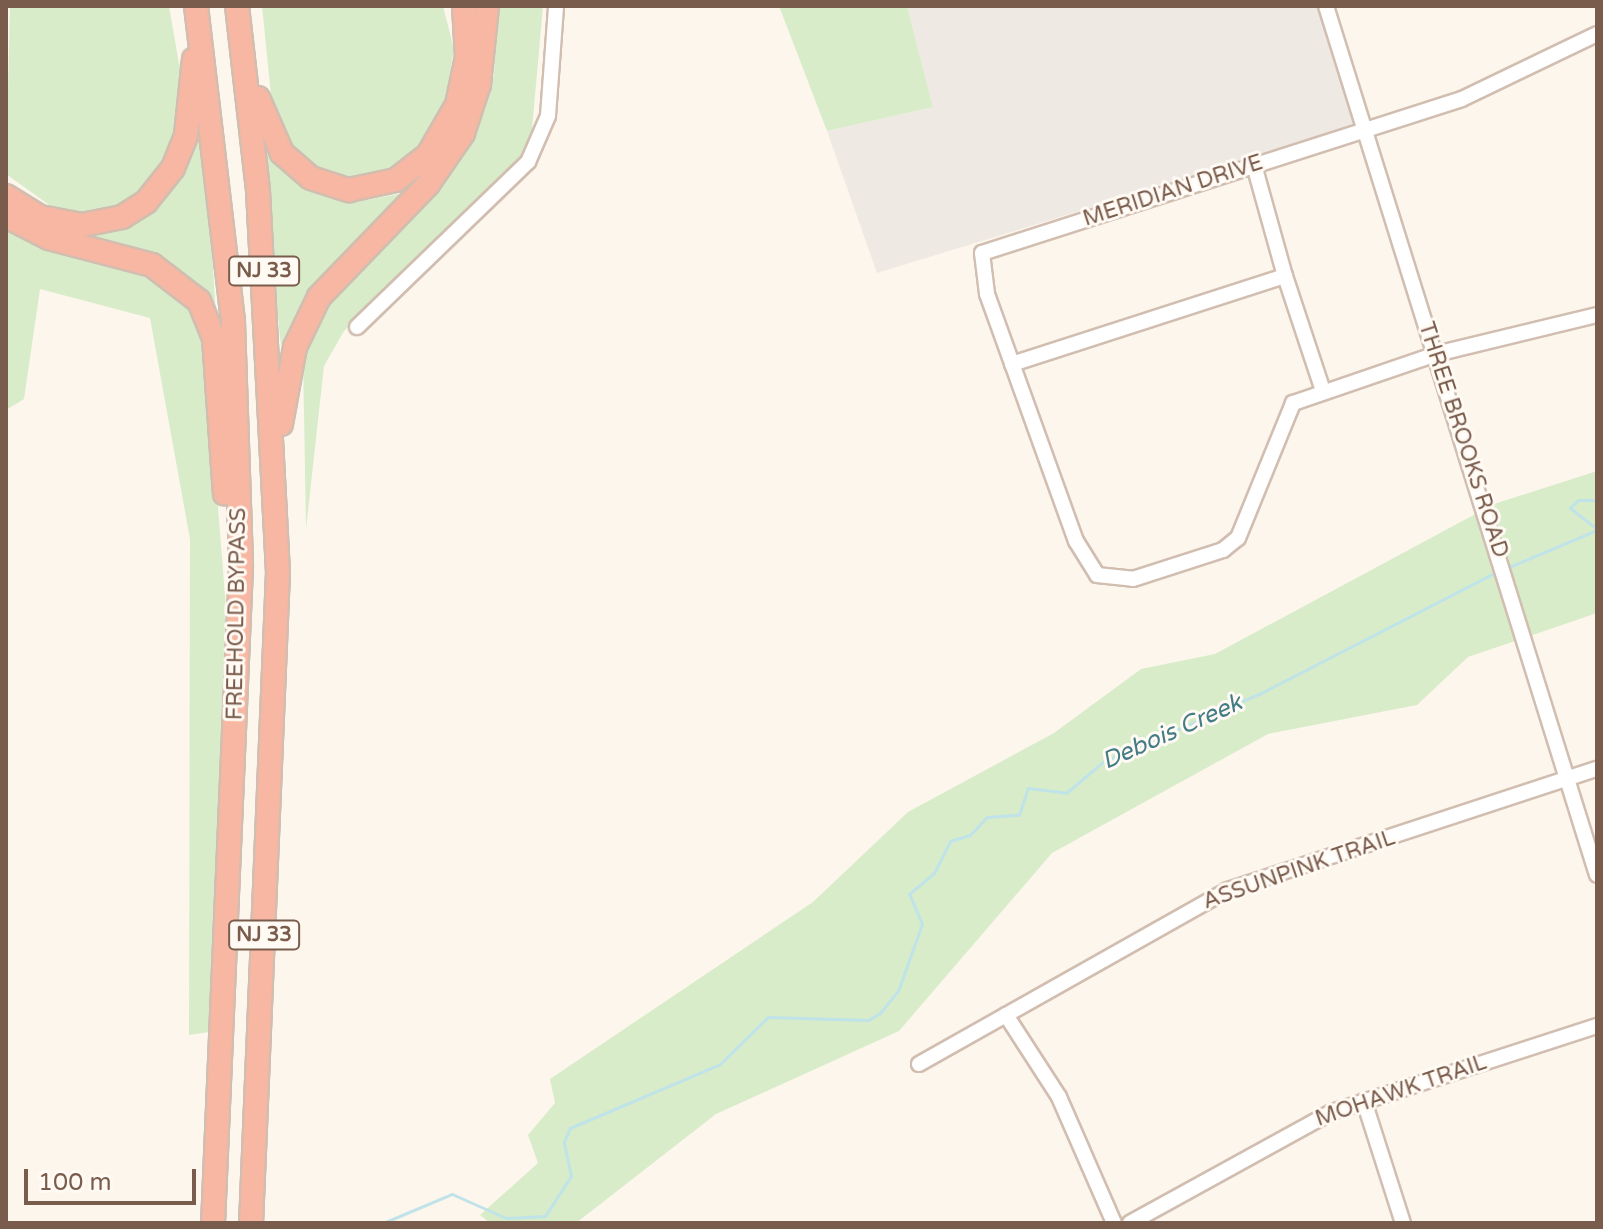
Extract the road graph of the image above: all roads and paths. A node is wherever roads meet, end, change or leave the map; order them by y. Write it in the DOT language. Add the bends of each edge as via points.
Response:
graph roads {
  1 [pos="195,6"];
  2 [pos="237,6"];
  3 [pos="464,6"];
  4 [pos="487,6"];
  5 [pos="556,6"];
  6 [pos="1326,6"];
  7 [pos="1597,34"];
  8 [pos="247,67"];
  9 [pos="1364,130"];
  10 [pos="1254,165"];
  11 [pos="6,196"];
  12 [pos="6,216"];
  13 [pos="1285,276"];
  14 [pos="1597,315"];
  15 [pos="357,327"];
  16 [pos="1436,354"];
  17 [pos="1012,364"];
  18 [pos="1323,391"];
  19 [pos="274,477"];
  20 [pos="238,686"];
  21 [pos="1597,769"];
  22 [pos="1568,779"];
  23 [pos="1597,875"];
  24 [pos="1006,1015"];
  25 [pos="1597,1026"];
  26 [pos="919,1064"];
  27 [pos="1364,1101"];
  28 [pos="213,1223"];
  29 [pos="251,1223"];
  30 [pos="1114,1223"];
  31 [pos="1130,1223"];
  32 [pos="1403,1223"];
  1 -- 11 [label="highway" via="186,135 155,193 122,217 82,225 40,217"];
  1 -- 20 [label="highway, FREEHOLD BYPASS / NJ 33" via="224,216 238,452"];
  2 -- 8 [label="highway, FREEHOLD BYPASS / NJ 33"];
  3 -- 8 [label="highway" via="465,75 452,118 428,155 384,185 337,188 296,168 271,133"];
  4 -- 19 [label="highway" via="479,84 455,148 428,184 333,280 300,332"];
  5 -- 15 [label="street" via="548,116 528,162"];
  6 -- 9 [label="street, THREE BROOKS ROAD"];
  7 -- 9 [label="street, MERIDIAN DRIVE" via="1462,99"];
  8 -- 19 [label="highway, FREEHOLD BYPASS / NJ 33"];
  9 -- 10 [label="street, MERIDIAN DRIVE"];
  9 -- 16 [label="street, THREE BROOKS ROAD"];
  10 -- 13 [label="street"];
  10 -- 17 [label="street, MERIDIAN DRIVE" via="982,253 987,294"];
  12 -- 20 [label="highway" via="49,238 167,272 206,313 215,352"];
  13 -- 17 [label="street"];
  13 -- 18 [label="street"];
  14 -- 16 [label="street"];
  16 -- 18 [label="street"];
  16 -- 22 [label="street, THREE BROOKS ROAD"];
  17 -- 18 [label="street" via="1076,541 1097,575 1133,579 1223,550 1238,538 1281,422 1293,403"];
  19 -- 29 [label="highway, FREEHOLD BYPASS / NJ 33" via="277,639"];
  20 -- 28 [label="highway, FREEHOLD BYPASS / NJ 33"];
  21 -- 22 [label="street, ASSUNPINK TRAIL"];
  22 -- 23 [label="street, THREE BROOKS ROAD"];
  22 -- 24 [label="street, ASSUNPINK TRAIL" via="1228,890"];
  24 -- 26 [label="street, ASSUNPINK TRAIL"];
  24 -- 30 [label="street" via="1059,1097"];
  25 -- 27 [label="street, MOHAWK TRAIL"];
  27 -- 31 [label="street, MOHAWK TRAIL" via="1295,1129"];
  27 -- 32 [label="street"];
}
